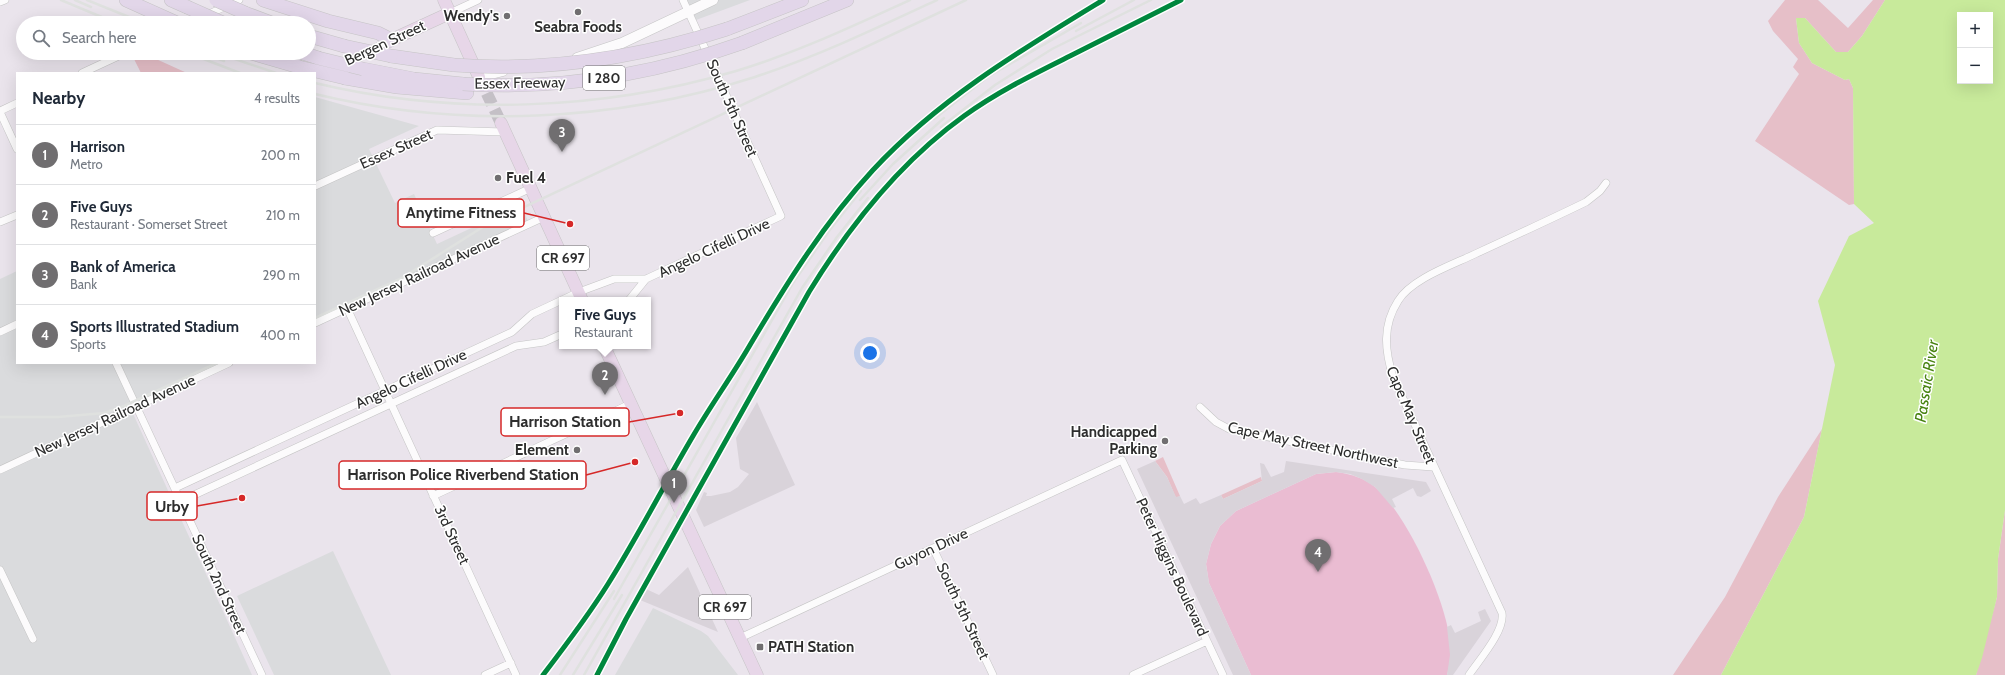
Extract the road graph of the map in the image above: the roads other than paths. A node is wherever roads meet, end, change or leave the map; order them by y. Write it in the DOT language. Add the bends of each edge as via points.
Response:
graph roads {
  1 [pos="5,0"];
  2 [pos="126,0"];
  3 [pos="171,0"];
  4 [pos="216,0"];
  5 [pos="239,0"];
  6 [pos="444,0"];
  7 [pos="478,0"];
  8 [pos="683,0"];
  9 [pos="713,0"];
  10 [pos="802,0"];
  11 [pos="847,0"];
  12 [pos="266,1"];
  13 [pos="0,2"];
  14 [pos="688,12"];
  15 [pos="450,13"];
  16 [pos="161,16"];
  17 [pos="205,16"];
  18 [pos="207,16"];
  19 [pos="253,16"];
  20 [pos="312,16"];
  21 [pos="316,17"];
  22 [pos="316,38"];
  23 [pos="389,41"];
  24 [pos="316,57"];
  25 [pos="110,60"];
  26 [pos="275,60"];
  27 [pos="84,72"];
  28 [pos="316,76"];
  29 [pos="479,77"];
  30 [pos="465,88"];
  31 [pos="16,104"];
  32 [pos="0,112"];
  33 [pos="503,127"];
  34 [pos="16,147"];
  35 [pos="1606,183"];
  36 [pos="316,186"];
  37 [pos="531,188"];
  38 [pos="16,214"];
  39 [pos="781,216"];
  40 [pos="544,217"];
  41 [pos="0,222"];
  42 [pos="433,232"];
  43 [pos="646,279"];
  44 [pos="581,296"];
  45 [pos="631,297"];
  46 [pos="559,304"];
  47 [pos="347,308"];
  48 [pos="316,323"];
  49 [pos="16,324"];
  50 [pos="0,332"];
  51 [pos="559,335"];
  52 [pos="605,349"];
  53 [pos="116,364"];
  54 [pos="227,364"];
  55 [pos="385,392"];
  56 [pos="390,404"];
  57 [pos="136,406"];
  58 [pos="631,406"];
  59 [pos="1200,406"];
  60 [pos="1122,460"];
  61 [pos="1434,468"];
  62 [pos="0,470"];
  63 [pos="175,488"];
  64 [pos="433,496"];
  65 [pos="180,501"];
  66 [pos="933,548"];
  67 [pos="0,570"];
  68 [pos="740,638"];
  69 [pos="33,640"];
  70 [pos="1206,641"];
  71 [pos="511,662"];
  72 [pos="262,675"];
  73 [pos="485,675"];
  74 [pos="516,675"];
  75 [pos="757,675"];
  76 [pos="993,675"];
  77 [pos="1133,675"];
  78 [pos="1222,675"];
  79 [pos="1468,675"];
  1 -- 13 [label="street"];
  2 -- 16 [label="highway"];
  3 -- 18 [label="highway, bridge"];
  4 -- 19 [label="highway, bridge"];
  5 -- 17 [label="street"];
  6 -- 15 [label="main road"];
  7 -- 15 [label="street, Bergen Street"];
  8 -- 14 [label="street, South 5th Street"];
  9 -- 14 [label="street"];
  10 -- 22 [label="highway, Essex Freeway / I 280, bridge" via="727,29 663,48 593,62 517,67 454,65 391,56"];
  11 -- 30 [label="highway, Essex Freeway / I 280, bridge" via="742,43 655,69 580,81"];
  12 -- 20 [label="highway"];
  14 -- 29 [label="street" via="598,52"];
  14 -- 39 [label="street, South 5th Street"];
  15 -- 23 [label="main road, Bergen Street"];
  15 -- 29 [label="main road"];
  21 -- 23 [label="highway" via="384,35"];
  23 -- 28 [label="street, Bergen Street"];
  24 -- 30 [label="highway, Essex Freeway / I 280, bridge"];
  25 -- 27 [label="street"];
  26 -- 30 [label="highway, bridge" via="345,78 405,88"];
  31 -- 32 [label="street"];
  32 -- 34 [label="street"];
  33 -- 36 [label="street, Essex Street" via="437,130"];
  33 -- 37 [label="main road, CR 697"];
  35 -- 61 [label="street, Cape May Street" via="1586,202 1437,272 1406,290 1397,301 1385,337 1387,357 1393,377"];
  37 -- 40 [label="main road, CR 697"];
  37 -- 42 [label="street"];
  38 -- 41 [label="street"];
  39 -- 43 [label="street, Angelo Cifelli Drive"];
  40 -- 44 [label="main road, CR 697"];
  40 -- 47 [label="street, New Jersey Railroad Avenue"];
  43 -- 44 [label="street, Angelo Cifelli Drive" via="614,279"];
  43 -- 45 [label="street, Angelo Cifelli Drive"];
  46 -- 55 [label="street, Angelo Cifelli Drive" via="532,314 512,332"];
  47 -- 48 [label="street, New Jersey Railroad Avenue"];
  47 -- 55 [label="street, 3rd Street"];
  49 -- 50 [label="street"];
  51 -- 56 [label="street, Angelo Cifelli Drive" via="544,342 516,346"];
  52 -- 58 [label="main road, CR 697"];
  53 -- 57 [label="street, South 2nd Street"];
  54 -- 57 [label="street, New Jersey Railroad Avenue"];
  55 -- 56 [label="street, 3rd Street"];
  55 -- 63 [label="street, Angelo Cifelli Drive"];
  56 -- 64 [label="street, 3rd Street"];
  56 -- 65 [label="street, Angelo Cifelli Drive"];
  57 -- 62 [label="street, New Jersey Railroad Avenue"];
  57 -- 63 [label="street, South 2nd Street"];
  58 -- 64 [label="street"];
  58 -- 68 [label="main road, CR 697"];
  59 -- 61 [label="street, Cape May Street Northwest" via="1216,422 1229,429 1405,465"];
  60 -- 66 [label="street, Guyon Drive"];
  60 -- 70 [label="street, Peter Higgins Boulevard"];
  61 -- 79 [label="street, Cape May Street" via="1503,618 1500,629"];
  63 -- 65 [label="street, South 2nd Street"];
  64 -- 71 [label="street, 3rd Street"];
  65 -- 72 [label="street, South 2nd Street"];
  66 -- 68 [label="street, Guyon Drive"];
  66 -- 76 [label="street, South 5th Street"];
  67 -- 69 [label="street"];
  68 -- 75 [label="main road, CR 697"];
  70 -- 77 [label="street"];
  70 -- 78 [label="street, Peter Higgins Boulevard"];
  71 -- 73 [label="street"];
  71 -- 74 [label="street, 3rd Street"];
}
